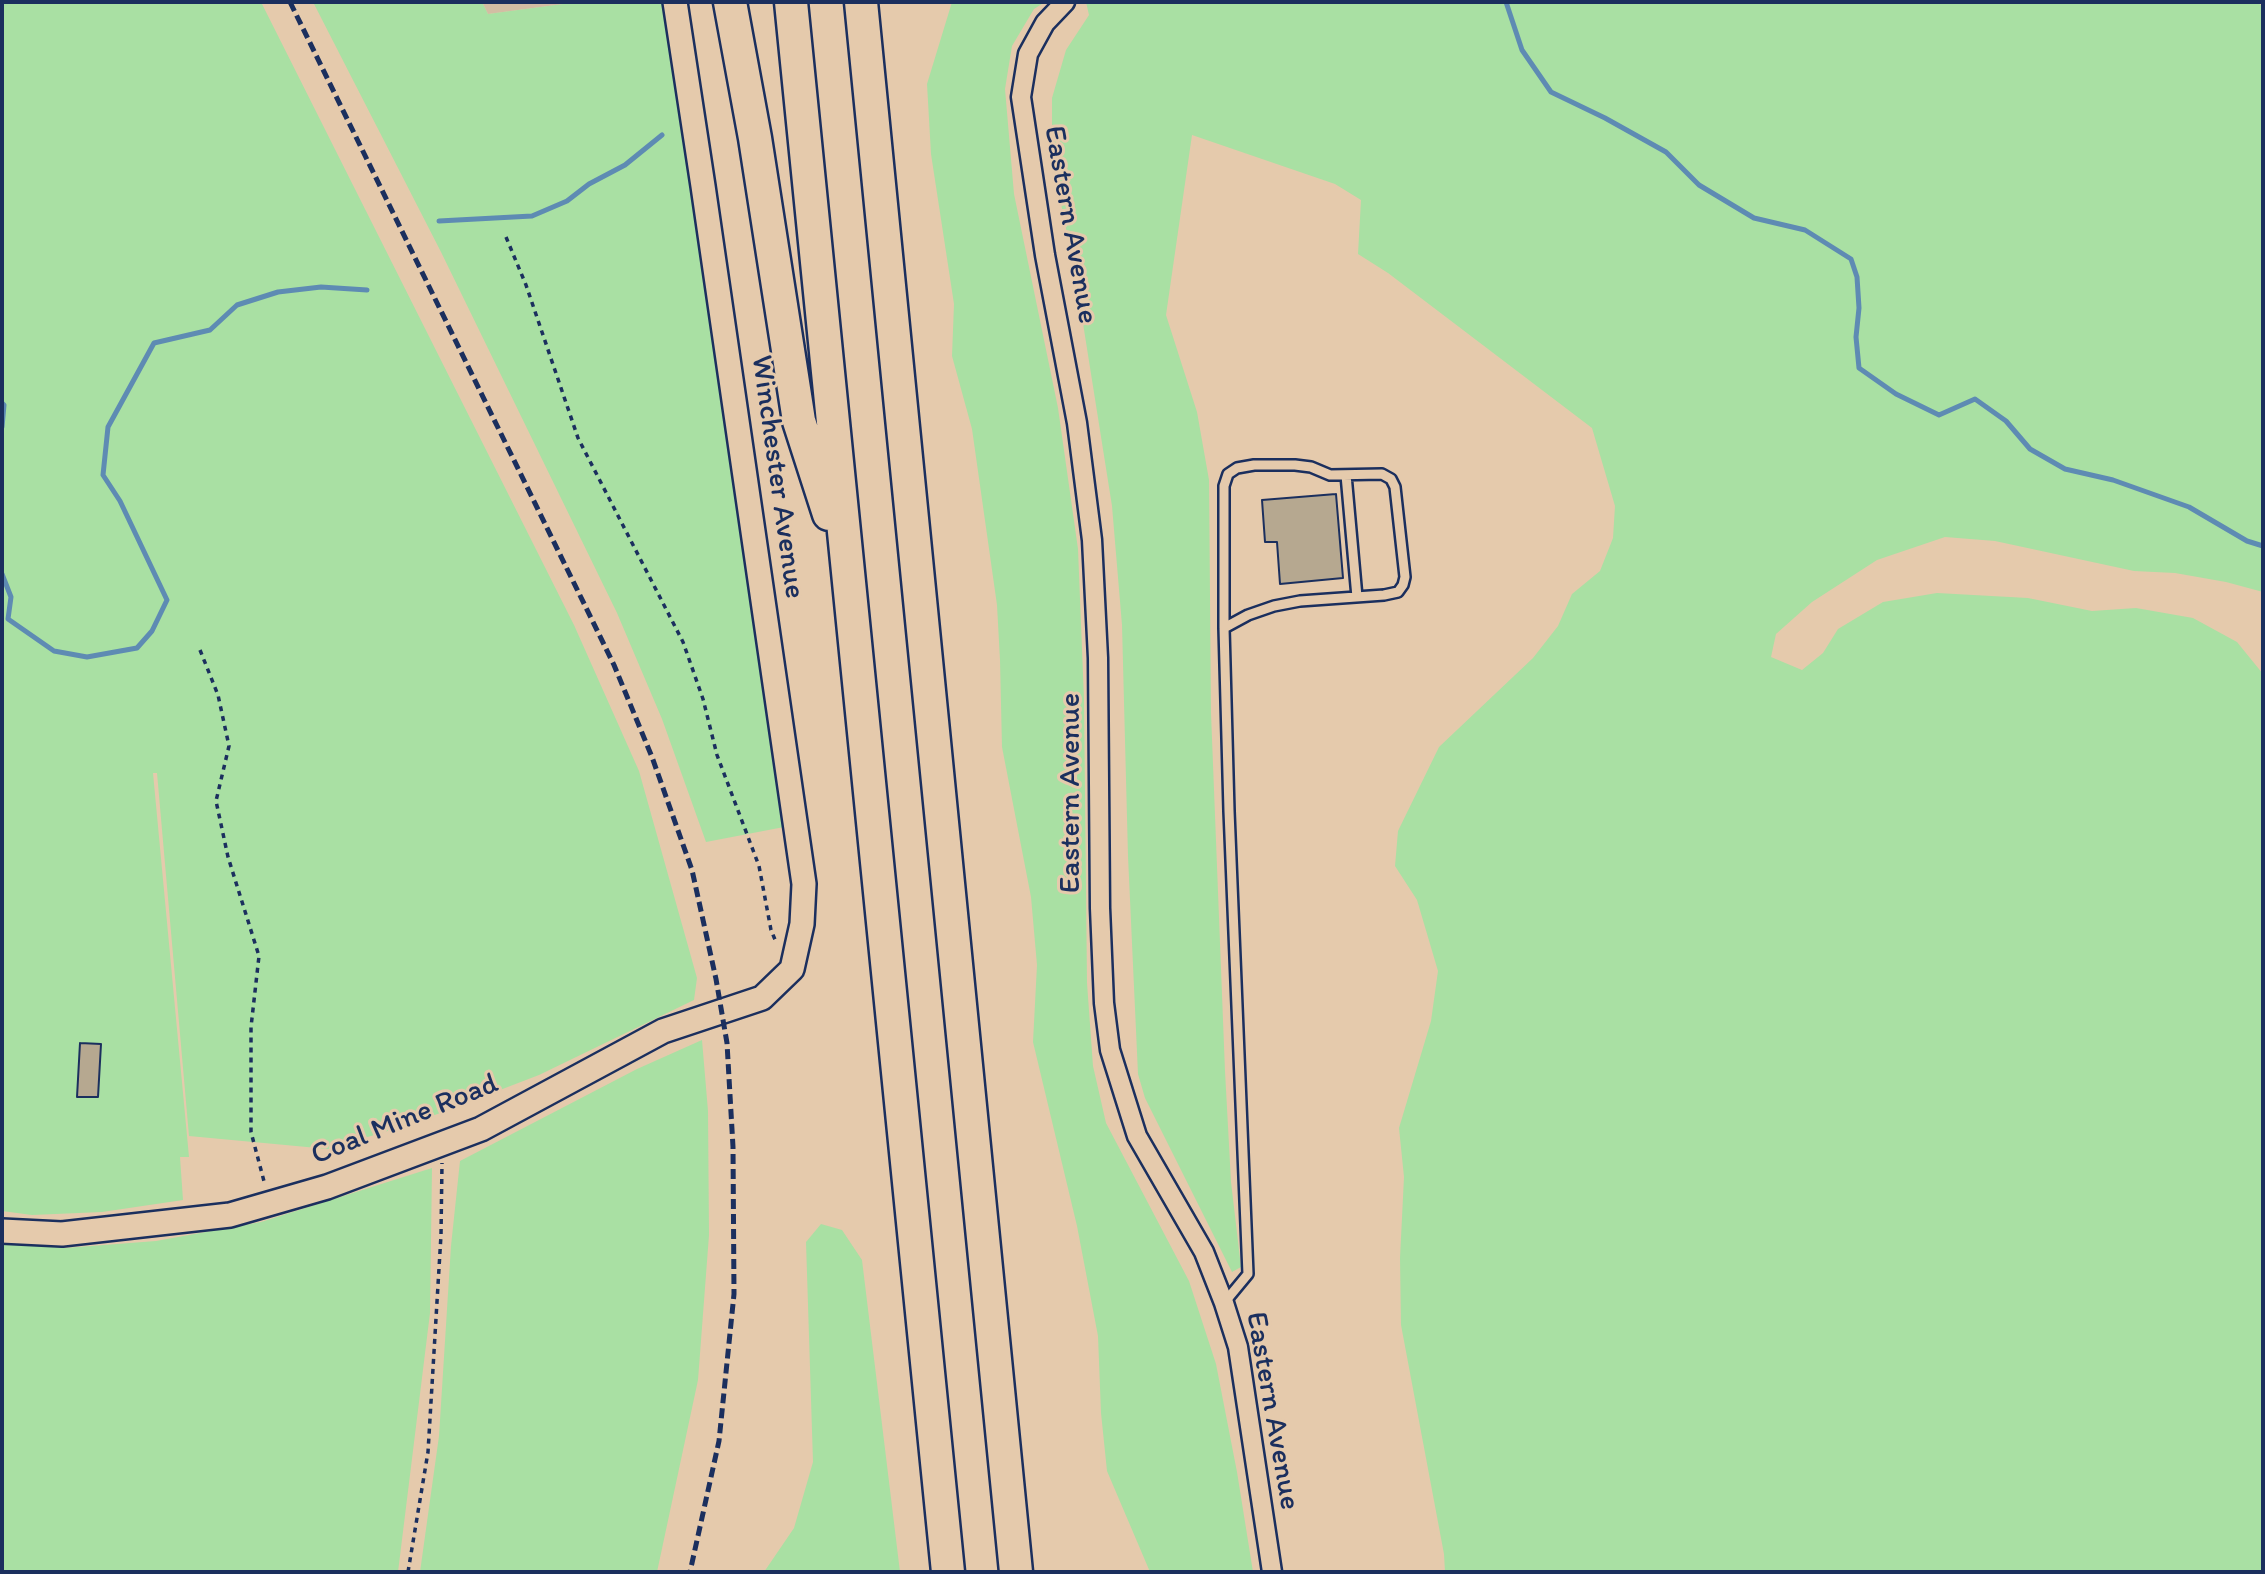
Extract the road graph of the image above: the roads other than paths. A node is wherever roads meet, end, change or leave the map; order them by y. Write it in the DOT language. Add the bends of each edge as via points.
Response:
graph roads {
  1 [pos="675,2"];
  2 [pos="730,2"];
  3 [pos="791,2"];
  4 [pos="861,2"];
  5 [pos="1065,2"];
  6 [pos="1346,475"];
  7 [pos="848,571"];
  8 [pos="1357,597"];
  9 [pos="1224,628"];
  10 [pos="791,967"];
  11 [pos="2,1231"];
  12 [pos="1224,1303"];
  13 [pos="948,1572"];
  14 [pos="1017,1572"];
  15 [pos="1272,1572"];
  1 -- 10 [label="street, Winchester Avenue" via="804,884 802,924"];
  2 -- 7 [label="highway" via="799,421"];
  3 -- 7 [label="highway"];
  4 -- 14 [label="highway"];
  5 -- 12 [label="street, Eastern Avenue" via="1045,23 1028,54 1021,97 1077,423 1092,540 1100,908 1110,1050 1137,1136 1204,1252"];
  6 -- 8 [label="lane"];
  6 -- 8 [label="lane" via="1382,474 1391,479 1405,576 1398,592"];
  6 -- 9 [label="lane" via="1295,465 1237,468 1228,474 1224,486"];
  7 -- 13 [label="highway"];
  8 -- 9 [label="lane" via="1274,606"];
  9 -- 12 [label="lane" via="1248,1275"];
  10 -- 11 [label="street, Coal Mine Road" via="762,998 663,1031 481,1129 327,1187 230,1214 62,1234"];
  12 -- 15 [label="street, Eastern Avenue" via="1238,1347"];
}
